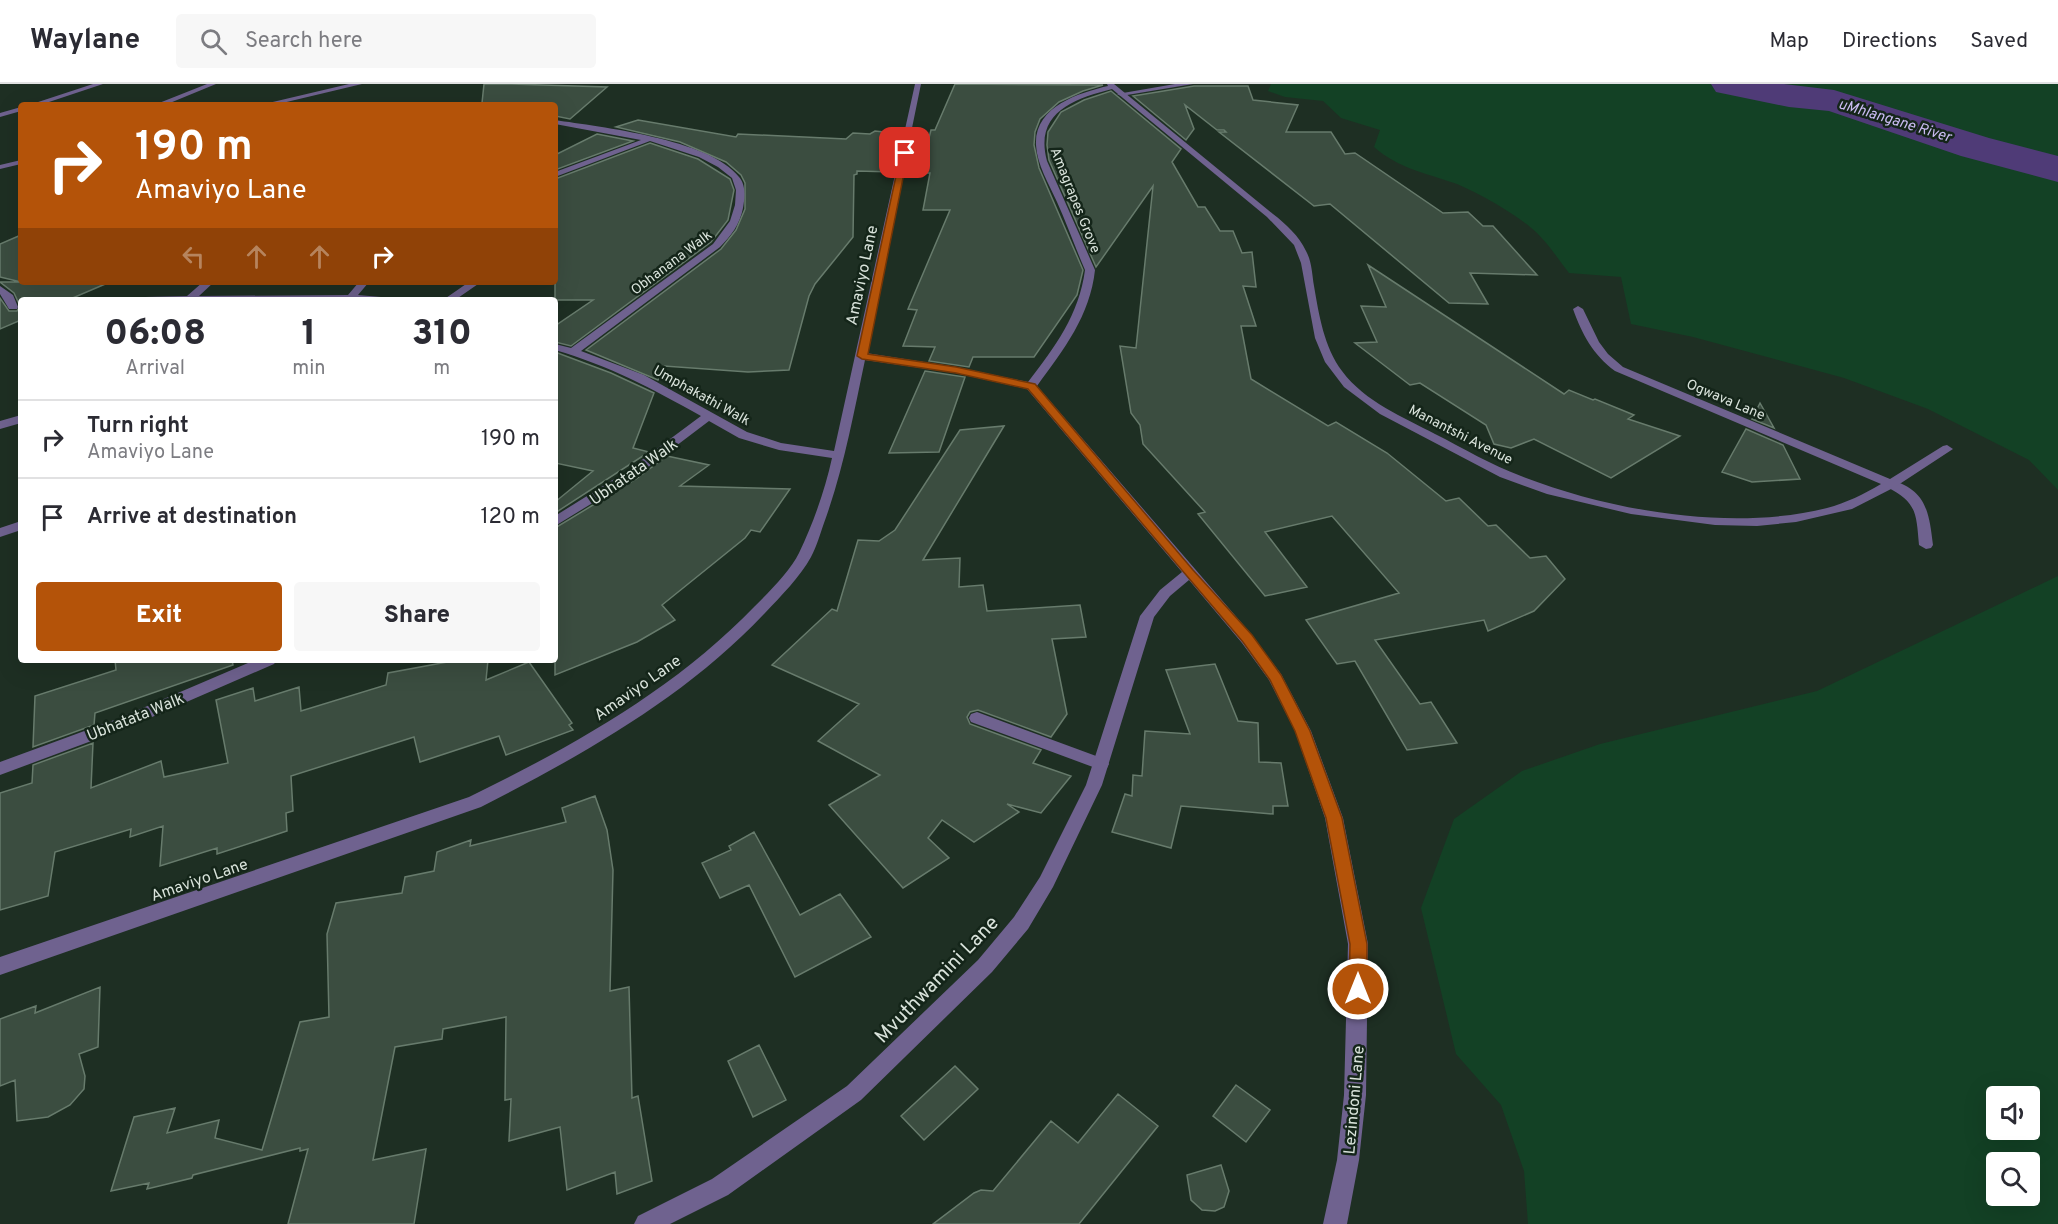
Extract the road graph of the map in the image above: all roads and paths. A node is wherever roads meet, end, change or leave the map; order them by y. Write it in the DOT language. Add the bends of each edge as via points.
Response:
graph roads {
  1 [pos="100,84"];
  2 [pos="213,84"];
  3 [pos="359,84"];
  4 [pos="918,84"];
  5 [pos="1190,84"];
  6 [pos="1115,88"];
  7 [pos="43,102"];
  8 [pos="166,102"];
  9 [pos="278,102"];
  10 [pos="18,110"];
  11 [pos="0,115"];
  12 [pos="558,123"];
  13 [pos="648,140"];
  14 [pos="18,163"];
  15 [pos="0,167"];
  16 [pos="558,174"];
  17 [pos="206,285"];
  18 [pos="361,285"];
  19 [pos="471,285"];
  20 [pos="0,289"];
  21 [pos="192,297"];
  22 [pos="351,297"];
  23 [pos="452,297"];
  24 [pos="17,306"];
  25 [pos="0,308"];
  26 [pos="1578,309"];
  27 [pos="558,348"];
  28 [pos="573,352"];
  29 [pos="862,356"];
  30 [pos="1031,386"];
  31 [pos="708,416"];
  32 [pos="18,420"];
  33 [pos="0,425"];
  34 [pos="1947,449"];
  35 [pos="839,456"];
  36 [pos="1891,484"];
  37 [pos="558,520"];
  38 [pos="18,526"];
  39 [pos="0,533"];
  40 [pos="1926,545"];
  41 [pos="1188,573"];
  42 [pos="262,663"];
  43 [pos="977,718"];
  44 [pos="1101,764"];
  45 [pos="0,769"];
  46 [pos="0,966"];
  47 [pos="646,1224"];
  48 [pos="1335,1224"];
  1 -- 7 [label="street"];
  2 -- 8 [label="street"];
  3 -- 9 [label="street"];
  4 -- 29 [label="street, Amaviyo Lane"];
  5 -- 6 [label="street, Amagrapes Grove"];
  6 -- 30 [label="street, Amagrapes Grove" via="1088,93 1060,108 1048,119 1040,135 1045,162 1090,270 1085,305"];
  6 -- 36 [label="street, Manantshi Avenue" via="1300,246 1320,344 1348,386 1372,404 1470,457 1517,479 1578,498 1688,518 1795,518 1832,511"];
  10 -- 11 [label="street"];
  12 -- 13 [label="street, Obhanana Walk"];
  13 -- 16 [label="street"];
  13 -- 28 [label="street, Obhanana Walk" via="694,153 735,177 740,193 735,222 713,249"];
  14 -- 15 [label="street"];
  17 -- 21 [label="street"];
  18 -- 22 [label="street"];
  19 -- 23 [label="street"];
  20 -- 24 [label="street"];
  24 -- 25 [label="street"];
  26 -- 36 [label="street, Ogwava Lane" via="1598,351 1619,369"];
  27 -- 28 [label="street, Umphakathi Walk"];
  28 -- 31 [label="street, Umphakathi Walk" via="640,377"];
  29 -- 30 [label="street"];
  29 -- 35 [label="street, Amaviyo Lane"];
  30 -- 41 [label="street, Lezindoni Lane"];
  31 -- 35 [label="street, Umphakathi Walk" via="758,441"];
  31 -- 37 [label="street, Ubhatata Walk" via="631,474"];
  32 -- 33 [label="street"];
  34 -- 36 [label="street, Manantshi Avenue"];
  35 -- 46 [label="street, Amaviyo Lane" via="805,556 770,599 685,678 621,723 475,802"];
  36 -- 40 [label="street, Ogwava Lane" via="1918,500"];
  38 -- 39 [label="street"];
  41 -- 44 [label="street, Mvuthwamini Lane" via="1147,616"];
  41 -- 48 [label="street, Lezindoni Lane" via="1276,678 1303,731 1336,828 1358,955 1355,1095 1348,1160"];
  42 -- 45 [label="street, Ubhatata Walk" via="123,723"];
  43 -- 44 [label="street"];
  44 -- 47 [label="street, Mvuthwamini Lane" via="1047,882 1021,924 985,966 854,1093 720,1187"];
}
